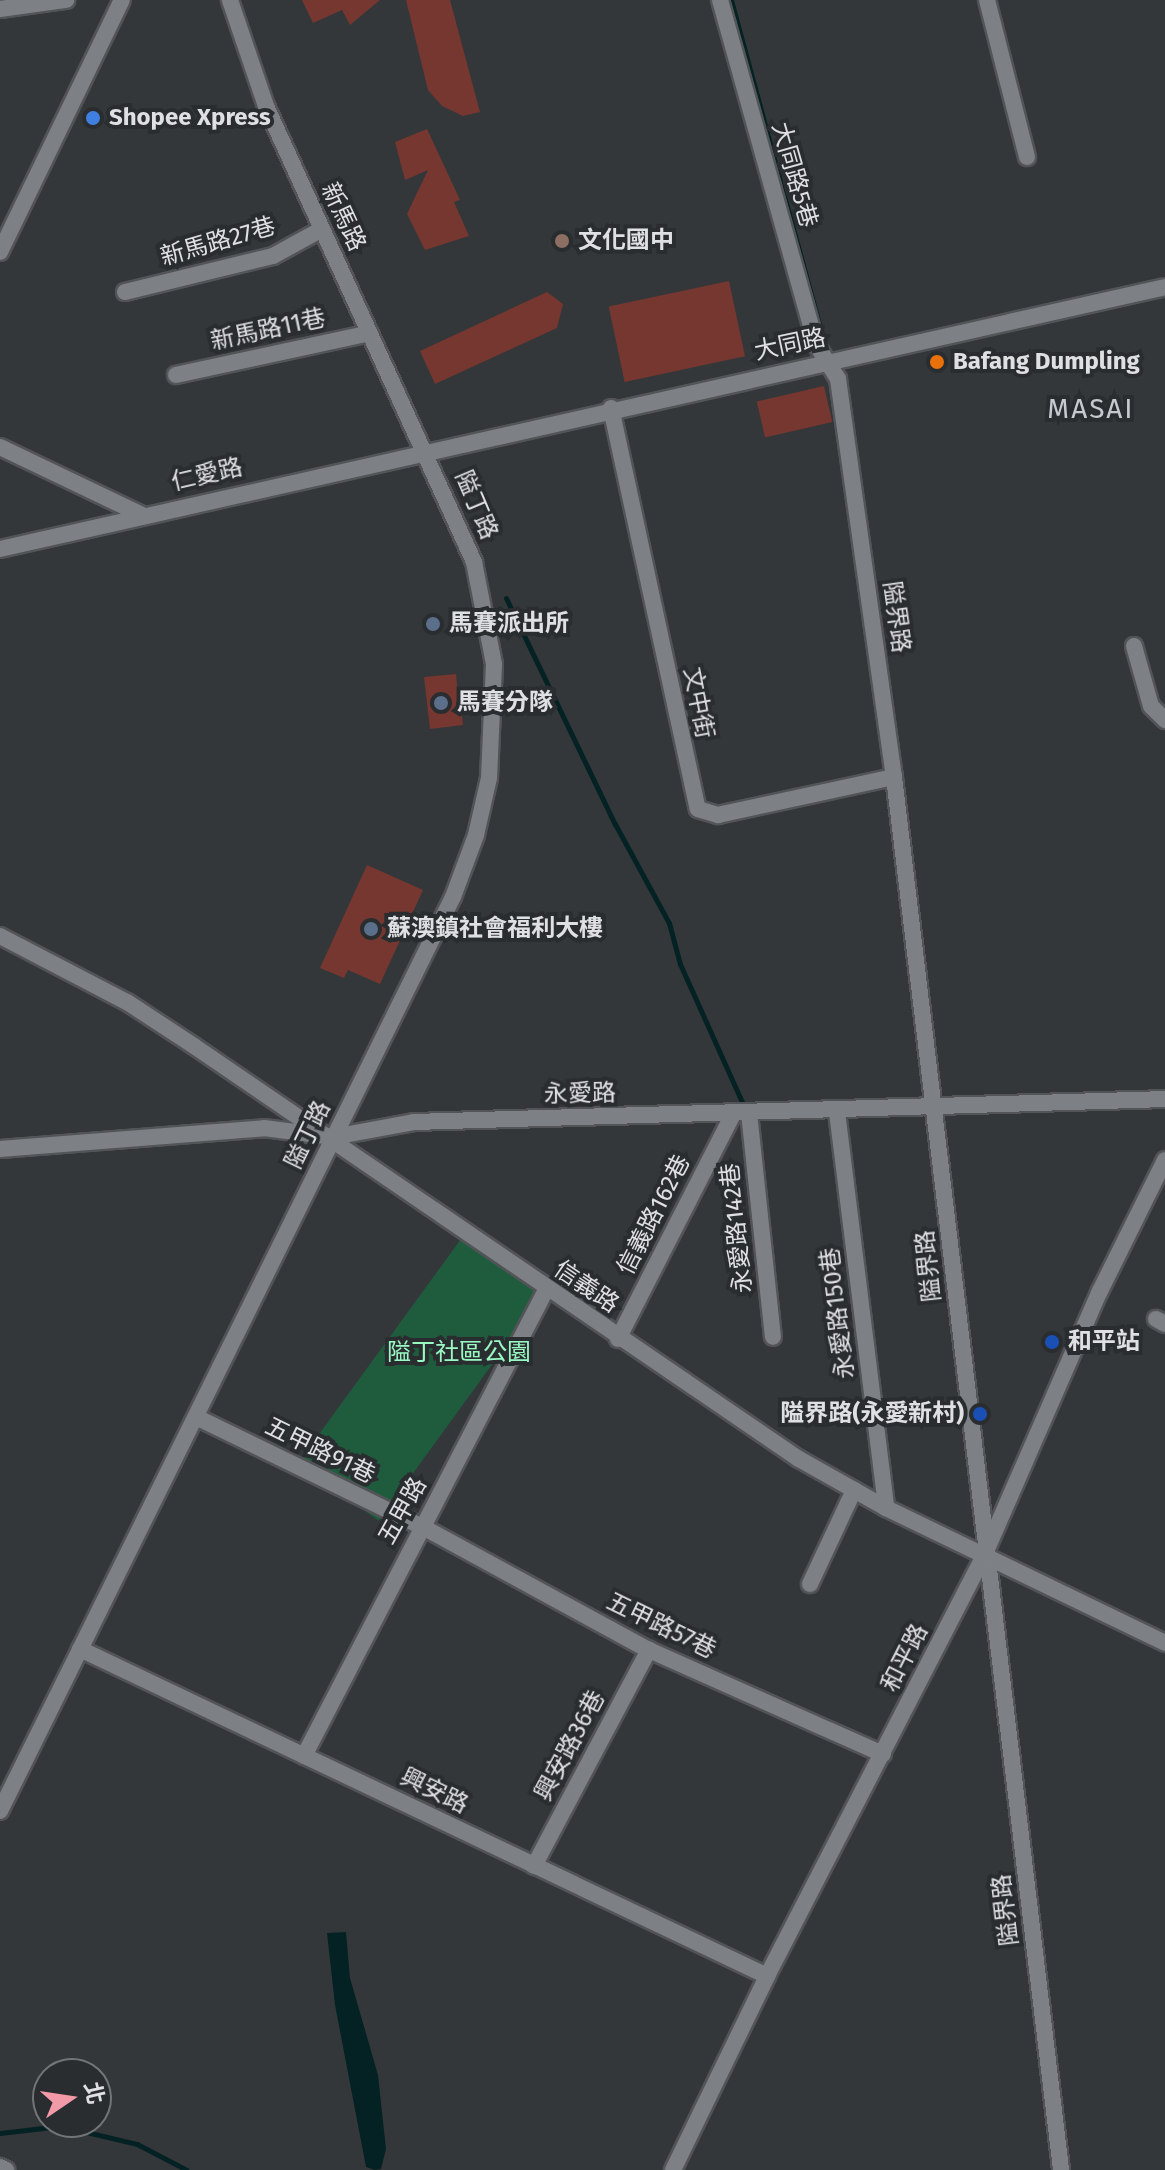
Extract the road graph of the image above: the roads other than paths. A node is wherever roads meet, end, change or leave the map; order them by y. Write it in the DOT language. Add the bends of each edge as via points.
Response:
graph roads {
  1 [pos="66,0"];
  2 [pos="122,0"];
  3 [pos="230,0"];
  4 [pos="720,0"];
  5 [pos="987,0"];
  6 [pos="0,9"];
  7 [pos="1027,157"];
  8 [pos="322,229"];
  9 [pos="0,250"];
  10 [pos="1165,287"];
  11 [pos="125,292"];
  12 [pos="370,333"];
  13 [pos="827,361"];
  14 [pos="176,375"];
  15 [pos="611,408"];
  16 [pos="0,447"];
  17 [pos="425,450"];
  18 [pos="142,515"];
  19 [pos="0,549"];
  20 [pos="1134,646"];
  21 [pos="1165,720"];
  22 [pos="894,777"];
  23 [pos="0,936"];
  24 [pos="1165,1099"];
  25 [pos="933,1108"];
  26 [pos="837,1112"];
  27 [pos="741,1114"];
  28 [pos="333,1137"];
  29 [pos="0,1149"];
  30 [pos="1165,1160"];
  31 [pos="546,1290"];
  32 [pos="773,1337"];
  33 [pos="618,1339"];
  34 [pos="196,1417"];
  35 [pos="854,1490"];
  36 [pos="886,1508"];
  37 [pos="423,1527"];
  38 [pos="984,1556"];
  39 [pos="810,1584"];
  40 [pos="1165,1643"];
  41 [pos="80,1649"];
  42 [pos="649,1650"];
  43 [pos="883,1754"];
  44 [pos="304,1756"];
  45 [pos="0,1811"];
  46 [pos="534,1866"];
  47 [pos="767,1976"];
  48 [pos="0,2167"];
  49 [pos="6,2170"];
  50 [pos="673,2170"];
  51 [pos="1061,2170"];
  1 -- 6 [label="street"];
  2 -- 9 [label="street"];
  3 -- 8 [label="street, 新馬路" via="266,106"];
  4 -- 13 [label="street, 大同路5巷" via="816,344"];
  5 -- 7 [label="street"];
  8 -- 11 [label="street, 新馬路27巷" via="273,256"];
  8 -- 12 [label="street, 新馬路"];
  10 -- 13 [label="street, 大同路"];
  12 -- 14 [label="street, 新馬路11巷"];
  12 -- 17 [label="street, 新馬路"];
  13 -- 15 [label="street, 大同路"];
  13 -- 22 [label="street, 隘界路" via="838,379"];
  15 -- 17 [label="street, 大同路"];
  15 -- 22 [label="street, 文中街" via="698,809 718,815"];
  16 -- 18 [label="street"];
  17 -- 18 [label="street, 仁愛路"];
  17 -- 28 [label="street, 隘丁路" via="474,562 486,607 495,710 489,778 476,835 453,897"];
  18 -- 19 [label="street, 仁愛路"];
  20 -- 21 [label="street" via="1151,706"];
  22 -- 25 [label="street, 隘界路"];
  23 -- 28 [label="street, 信義路" via="127,1002"];
  24 -- 25 [label="street, 永愛路"];
  25 -- 26 [label="street, 永愛路"];
  25 -- 38 [label="street, 隘界路"];
  26 -- 27 [label="street, 永愛路"];
  26 -- 36 [label="street, 永愛路150巷"];
  27 -- 28 [label="street, 永愛路" via="414,1122"];
  27 -- 32 [label="street, 永愛路142巷"];
  27 -- 33 [label="street, 信義路162巷"];
  28 -- 29 [label="street, 永愛路" via="264,1128"];
  28 -- 31 [label="street, 信義路"];
  28 -- 34 [label="street, 隘丁路"];
  30 -- 38 [label="street, 和平路" via="1100,1291"];
  31 -- 33 [label="street, 信義路"];
  31 -- 37 [label="street, 五甲路"];
  33 -- 35 [label="street, 信義路"];
  34 -- 37 [label="street, 五甲路91巷"];
  34 -- 41 [label="street, 隘丁路"];
  35 -- 36 [label="street, 信義路"];
  35 -- 39 [label="street"];
  36 -- 38 [label="street, 信義路"];
  37 -- 42 [label="street, 五甲路57巷"];
  37 -- 44 [label="street, 五甲路"];
  38 -- 40 [label="street, 信義路"];
  38 -- 43 [label="street, 和平路"];
  38 -- 51 [label="street, 隘界路"];
  41 -- 44 [label="street, 興安路"];
  41 -- 45 [label="street, 隘丁路"];
  42 -- 43 [label="street, 五甲路57巷"];
  42 -- 46 [label="street, 興安路36巷"];
  43 -- 47 [label="street, 和平路"];
  44 -- 46 [label="street, 興安路"];
  46 -- 47 [label="street, 興安路"];
  47 -- 50 [label="street, 和平路"];
  48 -- 49 [label="street"];
}
